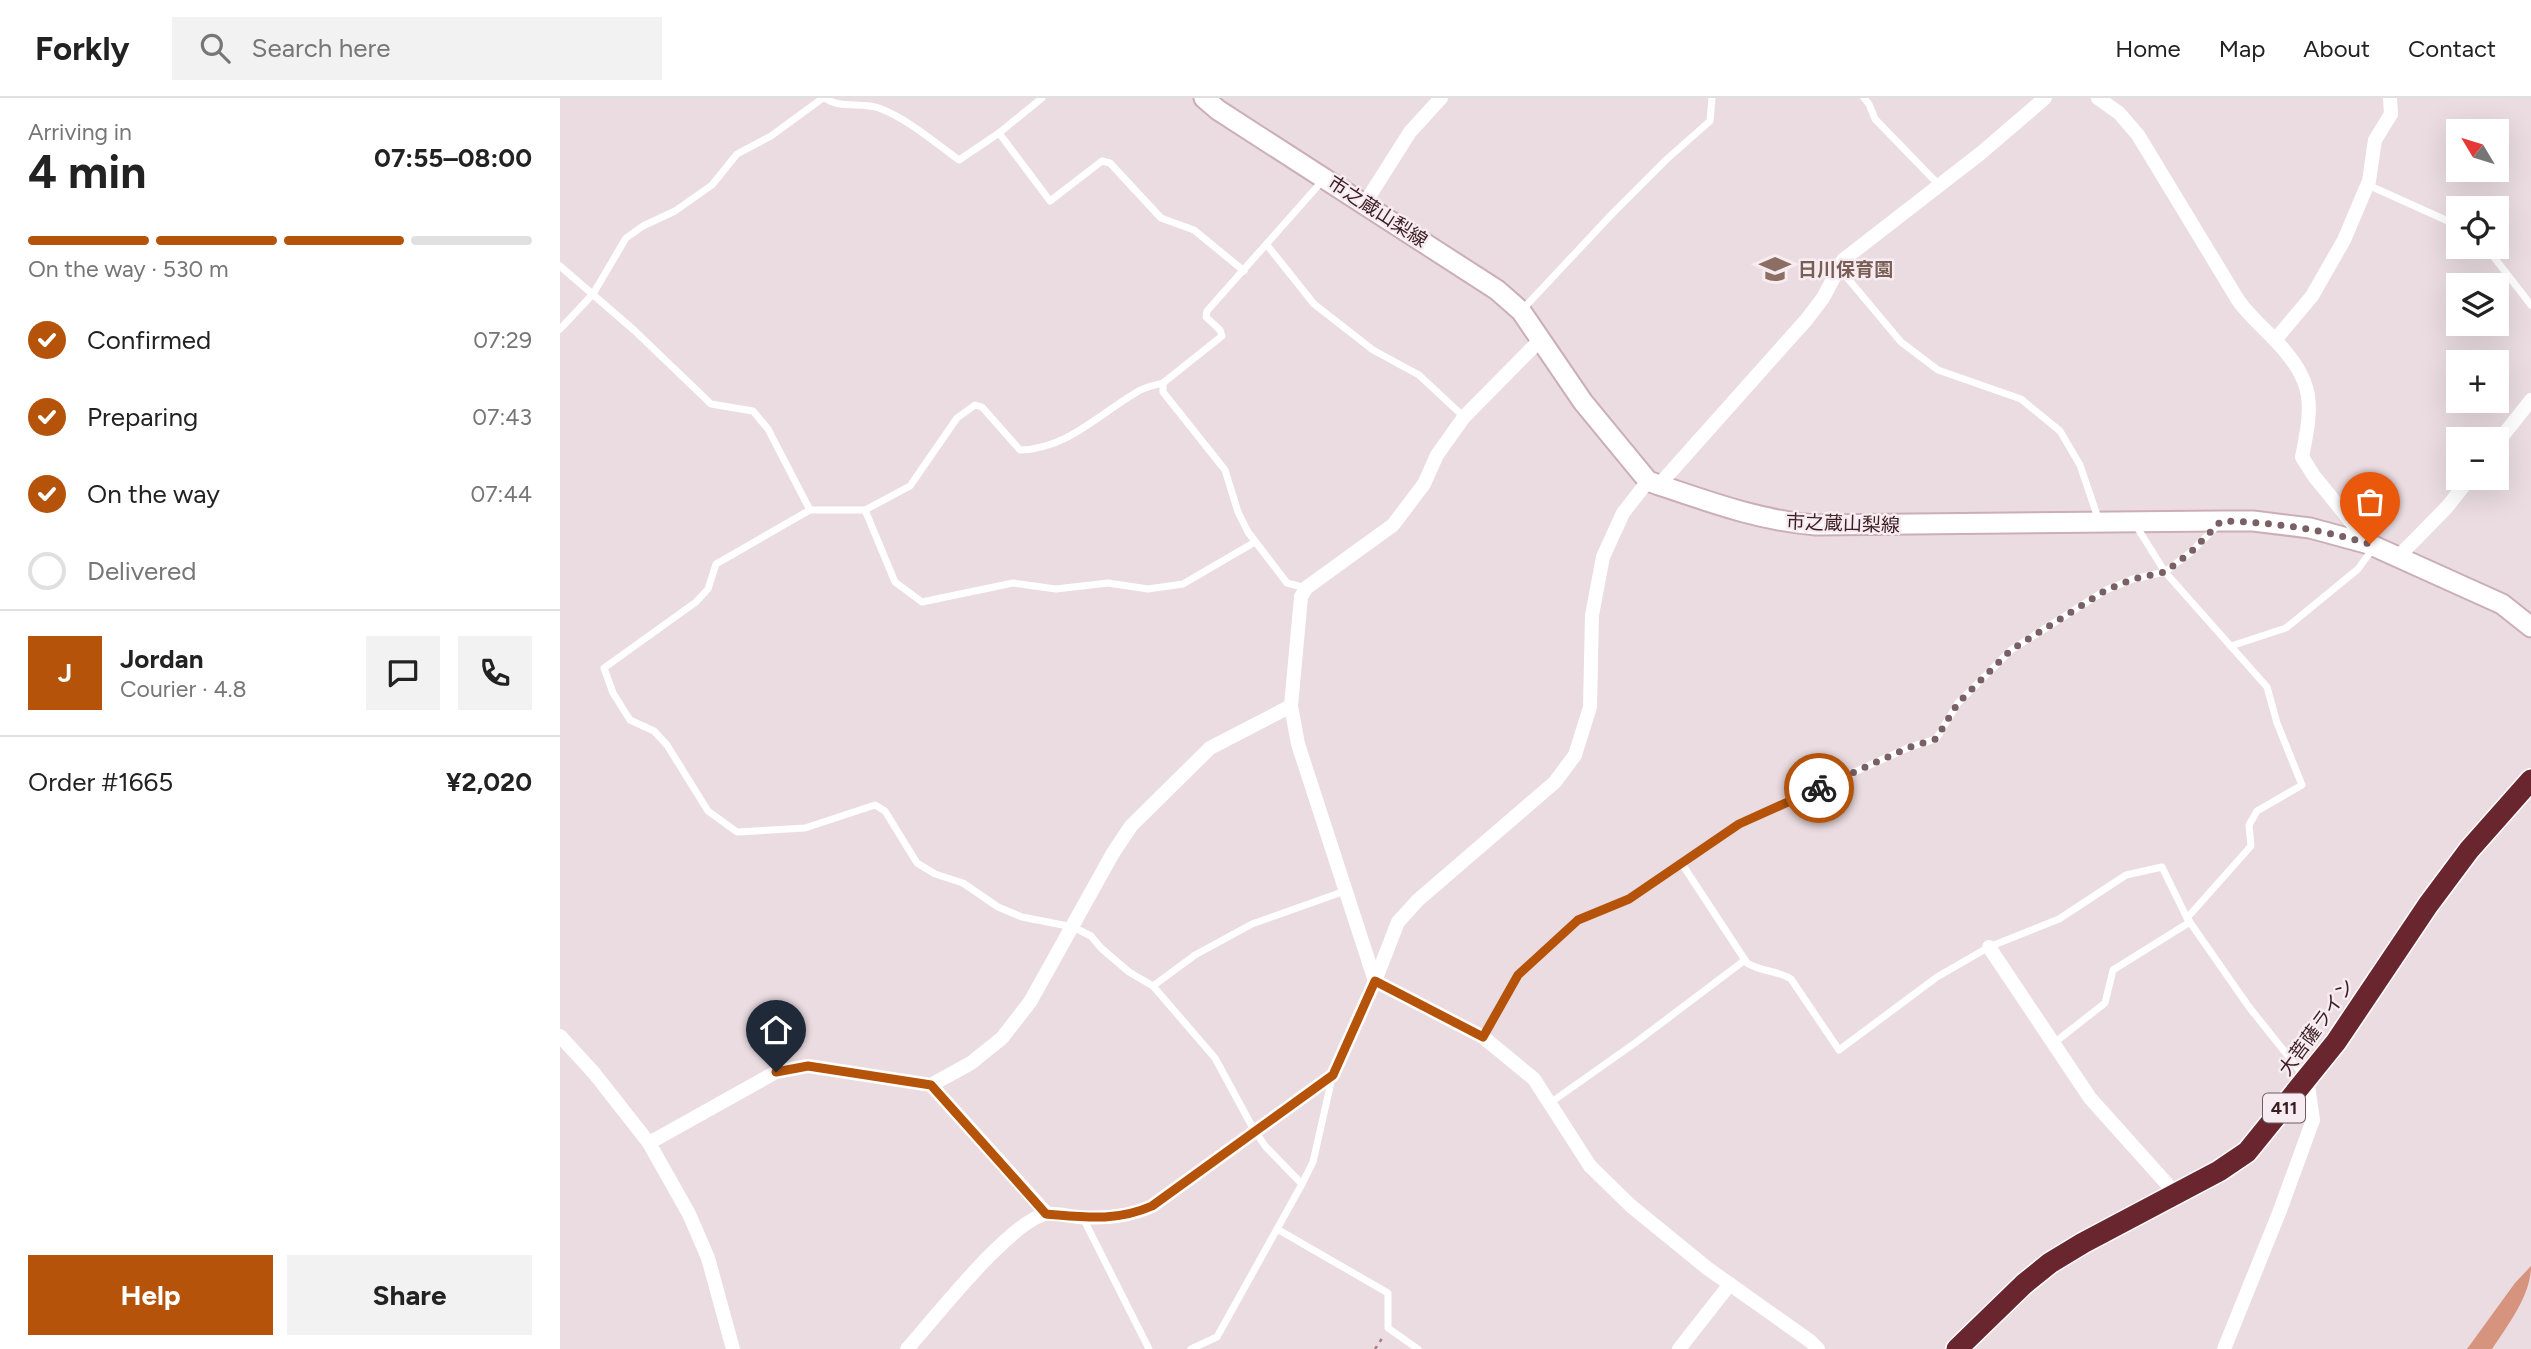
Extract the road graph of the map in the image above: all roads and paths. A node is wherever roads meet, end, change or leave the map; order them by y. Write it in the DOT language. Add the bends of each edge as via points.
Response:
graph roads {
  1 [pos="824,98"];
  2 [pos="1042,98"];
  3 [pos="1204,98"];
  4 [pos="1441,98"];
  5 [pos="1712,98"];
  6 [pos="1864,98"];
  7 [pos="2045,98"];
  8 [pos="2098,98"];
  9 [pos="2390,98"];
  10 [pos="999,132"];
  11 [pos="1325,177"];
  12 [pos="1938,184"];
  13 [pos="2368,185"];
  14 [pos="1365,202"];
  15 [pos="2446,220"];
  16 [pos="1267,245"];
  17 [pos="2495,259"];
  18 [pos="560,266"];
  19 [pos="1839,268"];
  20 [pos="1244,271"];
  21 [pos="593,294"];
  22 [pos="2531,305"];
  23 [pos="1521,311"];
  24 [pos="560,329"];
  25 [pos="1540,340"];
  26 [pos="2275,340"];
  27 [pos="1163,383"];
  28 [pos="2531,400"];
  29 [pos="1464,417"];
  30 [pos="2509,428"];
  31 [pos="1653,483"];
  32 [pos="2460,490"];
  33 [pos="810,510"];
  34 [pos="865,510"];
  35 [pos="2221,521"];
  36 [pos="2099,522"];
  37 [pos="2134,522"];
  38 [pos="1255,542"];
  39 [pos="2372,545"];
  40 [pos="2398,557"];
  41 [pos="2165,572"];
  42 [pos="1306,588"];
  43 [pos="2531,627"];
  44 [pos="2231,646"];
  45 [pos="1291,706"];
  46 [pos="2531,780"];
  47 [pos="1682,864"];
  48 [pos="1345,891"];
  49 [pos="2188,920"];
  50 [pos="1073,927"];
  51 [pos="1989,947"];
  52 [pos="1745,960"];
  53 [pos="1375,981"];
  54 [pos="1153,986"];
  55 [pos="560,1036"];
  56 [pos="1483,1037"];
  57 [pos="2054,1043"];
  58 [pos="1333,1075"];
  59 [pos="2307,1079"];
  60 [pos="931,1085"];
  61 [pos="1550,1103"];
  62 [pos="1254,1130"];
  63 [pos="649,1143"];
  64 [pos="1302,1184"];
  65 [pos="2176,1194"];
  66 [pos="1046,1214"];
  67 [pos="1083,1217"];
  68 [pos="1277,1229"];
  69 [pos="1730,1284"];
  70 [pos="733,1349"];
  71 [pos="907,1349"];
  72 [pos="1149,1349"];
  73 [pos="1191,1349"];
  74 [pos="1418,1349"];
  75 [pos="1679,1349"];
  76 [pos="1818,1349"];
  77 [pos="1957,1349"];
  78 [pos="2224,1349"];
  1 -- 10 [label="lane" via="833,104 879,108 959,160"];
  1 -- 21 [label="lane" via="737,154 712,185 626,238"];
  2 -- 10 [label="lane"];
  3 -- 11 [label="main road, 市之蔵山梨線"];
  4 -- 14 [label="street" via="1410,132"];
  5 -- 23 [label="lane" via="1710,121 1612,214"];
  6 -- 12 [label="lane" via="1875,119"];
  7 -- 12 [label="street"];
  8 -- 26 [label="street" via="2138,135 2250,318"];
  9 -- 13 [label="street" via="2391,114 2375,140"];
  10 -- 20 [label="lane" via="1051,201 1102,161 1110,163 1161,218 1194,230"];
  11 -- 14 [label="main road, 市之蔵山梨線"];
  11 -- 16 [label="lane"];
  12 -- 19 [label="street" via="1854,250"];
  13 -- 15 [label="lane"];
  13 -- 26 [label="street" via="2312,296"];
  14 -- 23 [label="main road, 市之蔵山梨線"];
  16 -- 20 [label="lane"];
  16 -- 29 [label="lane" via="1314,304 1373,350 1419,375"];
  17 -- 22 [label="lane"];
  18 -- 21 [label="lane"];
  19 -- 31 [label="street" via="1807,319"];
  19 -- 36 [label="lane" via="1901,342 1928,363 2021,399 2060,432 2080,465"];
  20 -- 27 [label="lane" via="1207,311 1206,317 1222,336"];
  21 -- 24 [label="lane"];
  21 -- 33 [label="lane" via="710,404 753,411 768,429"];
  23 -- 25 [label="main road, 市之蔵山梨線"];
  25 -- 29 [label="street"];
  25 -- 31 [label="main road, 市之蔵山梨線" via="1583,402"];
  26 -- 39 [label="street" via="2303,376 2309,394 2310,419 2302,457"];
  27 -- 34 [label="lane" via="1139,390 1083,430 1038,450 1020,450 982,407 975,405 957,418 910,486"];
  27 -- 38 [label="lane" via="1163,392 1225,470 1238,512"];
  28 -- 30 [label="street"];
  29 -- 42 [label="street" via="1393,525"];
  31 -- 36 [label="main road, 市之蔵山梨線" via="1795,524"];
  31 -- 53 [label="street" via="1623,513 1603,557 1592,615 1590,707 1575,755 1555,782 1398,922"];
  32 -- 40 [label="street"];
  33 -- 34 [label="lane"];
  33 -- 50 [label="lane" via="716,564 708,589 696,602 604,668 629,720 653,731 667,745 708,811 737,832 805,828 875,805 885,811 917,863 1022,917"];
  34 -- 38 [label="lane" via="895,582 922,602 1013,583 1056,589 1108,583 1148,589 1183,584"];
  35 -- 37 [label="main road, 市之蔵山梨線"];
  35 -- 39 [label="main road, 市之蔵山梨線" via="2310,528"];
  35 -- 41 [label="lane"];
  36 -- 37 [label="main road, 市之蔵山梨線"];
  37 -- 41 [label="lane"];
  38 -- 42 [label="lane" via="1287,583"];
  39 -- 40 [label="main road, 市之蔵山梨線"];
  39 -- 44 [label="lane" via="2358,569 2286,628"];
  40 -- 43 [label="main road, 市之蔵山梨線" via="2502,604"];
  41 -- 44 [label="lane"];
  41 -- 47 [label="lane" via="2106,590 2011,650 1958,703 1936,739 1739,824"];
  42 -- 45 [label="street" via="1301,597"];
  44 -- 49 [label="lane" via="2267,687 2302,786 2257,811 2249,825 2251,846"];
  45 -- 48 [label="street" via="1298,744"];
  45 -- 50 [label="street" via="1210,748 1131,826"];
  46 -- 59 [label="highway, 大菩薩ライン / 411" via="2469,850"];
  47 -- 52 [label="lane"];
  47 -- 56 [label="lane" via="1629,899 1578,920 1518,975"];
  48 -- 53 [label="street"];
  48 -- 54 [label="lane" via="1252,924 1195,954"];
  49 -- 51 [label="lane" via="2162,867 2126,875 2059,919"];
  49 -- 57 [label="lane" via="2113,970 2105,1003"];
  49 -- 59 [label="lane"];
  50 -- 54 [label="lane"];
  50 -- 60 [label="street" via="1030,1002 1002,1038 971,1063"];
  51 -- 52 [label="lane" via="1937,977 1839,1050 1791,979 1758,970"];
  51 -- 57 [label="street"];
  52 -- 61 [label="lane"];
  53 -- 56 [label="street"];
  53 -- 58 [label="street"];
  54 -- 62 [label="lane" via="1215,1058"];
  55 -- 63 [label="street"];
  56 -- 61 [label="street" via="1534,1079"];
  57 -- 65 [label="street" via="2090,1098"];
  58 -- 62 [label="street"];
  58 -- 64 [label="lane" via="1313,1162"];
  59 -- 65 [label="highway, 大菩薩ライン / 411" via="2247,1152"];
  59 -- 78 [label="street" via="2314,1120"];
  60 -- 63 [label="street" via="808,1066 776,1072"];
  60 -- 66 [label="street"];
  61 -- 69 [label="street" via="1590,1166 1631,1206"];
  62 -- 64 [label="lane"];
  62 -- 67 [label="street" via="1152,1206 1133,1215"];
  63 -- 70 [label="street" via="708,1258"];
  64 -- 68 [label="lane"];
  65 -- 77 [label="highway, 大菩薩ライン / 411" via="2050,1263"];
  66 -- 67 [label="street"];
  66 -- 71 [label="street" via="1024,1223 1001,1244"];
  67 -- 72 [label="lane"];
  68 -- 73 [label="lane" via="1217,1338"];
  68 -- 74 [label="lane" via="1388,1293 1388,1328"];
  69 -- 75 [label="street"];
  69 -- 76 [label="street"];
}
